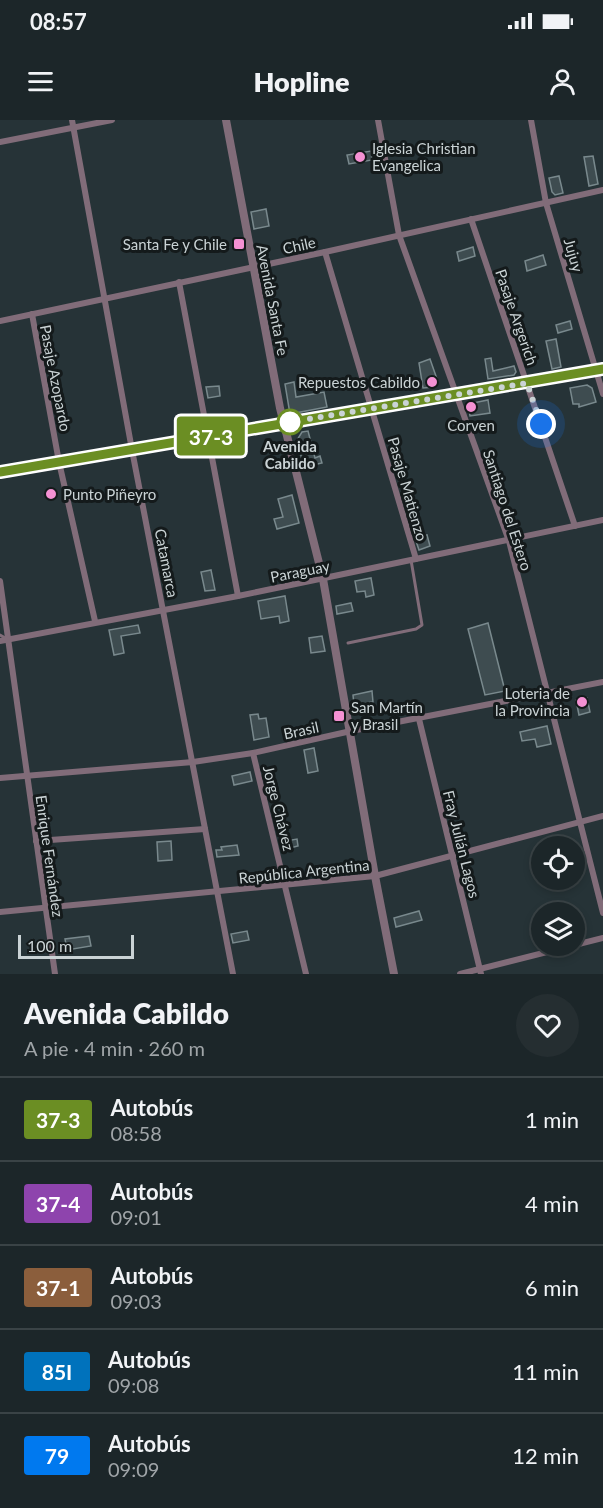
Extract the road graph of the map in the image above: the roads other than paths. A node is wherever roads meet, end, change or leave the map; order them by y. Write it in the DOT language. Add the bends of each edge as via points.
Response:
graph roads {
  1 [pos="72,120"];
  2 [pos="112,120"];
  3 [pos="226,120"];
  4 [pos="378,120"];
  5 [pos="531,120"];
  6 [pos="74,128"];
  7 [pos="0,142"];
  8 [pos="603,190"];
  9 [pos="546,202"];
  10 [pos="471,219"];
  11 [pos="399,235"];
  12 [pos="325,252"];
  13 [pos="252,267"];
  14 [pos="179,282"];
  15 [pos="105,298"];
  16 [pos="32,314"];
  17 [pos="0,321"];
  18 [pos="599,370"];
  19 [pos="527,383"];
  20 [pos="455,394"];
  21 [pos="603,394"];
  22 [pos="372,408"];
  23 [pos="284,423"];
  24 [pos="208,436"];
  25 [pos="132,450"];
  26 [pos="59,462"];
  27 [pos="0,472"];
  28 [pos="603,520"];
  29 [pos="575,526"];
  30 [pos="509,541"];
  31 [pos="414,560"];
  32 [pos="324,579"];
  33 [pos="0,581"];
  34 [pos="238,596"];
  35 [pos="164,609"];
  36 [pos="95,621"];
  37 [pos="0,634"];
  38 [pos="8,640"];
  39 [pos="0,641"];
  40 [pos="348,643"];
  41 [pos="603,682"];
  42 [pos="547,692"];
  43 [pos="419,719"];
  44 [pos="351,731"];
  45 [pos="253,753"];
  46 [pos="194,762"];
  47 [pos="27,776"];
  48 [pos="0,778"];
  49 [pos="603,816"];
  50 [pos="580,822"];
  51 [pos="205,829"];
  52 [pos="36,841"];
  53 [pos="453,856"];
  54 [pos="375,876"];
  55 [pos="286,886"];
  56 [pos="217,891"];
  57 [pos="46,908"];
  58 [pos="0,912"];
  59 [pos="603,913"];
  60 [pos="603,939"];
  61 [pos="481,972"];
  62 [pos="55,974"];
  63 [pos="232,974"];
  64 [pos="306,974"];
  65 [pos="394,974"];
  66 [pos="460,974"];
  1 -- 6 [label="street, Catamarca"];
  2 -- 6 [label="street"];
  3 -- 13 [label="street, Avenida Santa Fe"];
  4 -- 11 [label="street, Santiago del Estero"];
  5 -- 9 [label="street, Jujuy"];
  6 -- 7 [label="street"];
  6 -- 15 [label="street, Catamarca"];
  8 -- 9 [label="street, Chile"];
  9 -- 10 [label="street, Chile"];
  9 -- 18 [label="street, Jujuy"];
  10 -- 11 [label="street, Chile"];
  10 -- 19 [label="street, Pasaje Argerich"];
  11 -- 12 [label="street, Chile"];
  11 -- 20 [label="street, Santiago del Estero"];
  12 -- 13 [label="street, Chile"];
  12 -- 22 [label="street, Pasaje Matienzo"];
  13 -- 14 [label="street, Chile"];
  13 -- 23 [label="street, Avenida Santa Fe"];
  14 -- 15 [label="street, Chile"];
  14 -- 24 [label="street"];
  15 -- 16 [label="street, Chile"];
  15 -- 25 [label="street, Catamarca"];
  16 -- 17 [label="street, Chile"];
  16 -- 26 [label="street, Pasaje Azopardo"];
  18 -- 19 [label="street"];
  18 -- 21 [label="street, Jujuy"];
  19 -- 20 [label="street"];
  19 -- 29 [label="street, Pasaje Argerich"];
  20 -- 22 [label="street"];
  20 -- 30 [label="street, Santiago del Estero"];
  22 -- 23 [label="street"];
  22 -- 31 [label="street, Pasaje Matienzo"];
  23 -- 24 [label="street"];
  23 -- 32 [label="street, Avenida Santa Fe"];
  24 -- 25 [label="street"];
  24 -- 34 [label="street"];
  25 -- 26 [label="street"];
  25 -- 35 [label="street, Catamarca"];
  26 -- 27 [label="street"];
  26 -- 36 [label="street, Pasaje Azopardo"];
  28 -- 29 [label="street, Paraguay"];
  29 -- 30 [label="street, Paraguay"];
  30 -- 31 [label="street, Paraguay"];
  30 -- 42 [label="street, Santiago del Estero"];
  31 -- 32 [label="street, Paraguay"];
  31 -- 40 [label="lane" via="422,625"];
  32 -- 34 [label="street, Paraguay"];
  32 -- 44 [label="street, Avenida Santa Fe"];
  33 -- 38 [label="street, Enrique Fernández"];
  34 -- 35 [label="street, Paraguay"];
  35 -- 36 [label="street, Paraguay"];
  35 -- 46 [label="street, Catamarca"];
  36 -- 38 [label="street, Paraguay"];
  37 -- 38 [label="lane"];
  38 -- 39 [label="street, Paraguay"];
  38 -- 47 [label="street, Enrique Fernández"];
  41 -- 42 [label="street, Brasil"];
  42 -- 43 [label="street, Brasil"];
  42 -- 50 [label="street, Santiago del Estero"];
  43 -- 44 [label="street, Brasil"];
  43 -- 53 [label="street, Fray Julián Lagos"];
  44 -- 45 [label="street, Brasil"];
  44 -- 54 [label="street, Avenida Santa Fe"];
  45 -- 46 [label="street, Brasil"];
  45 -- 55 [label="street, Jorge Chávez"];
  46 -- 47 [label="street, Brasil"];
  46 -- 51 [label="street, Catamarca"];
  47 -- 48 [label="street, Brasil"];
  47 -- 52 [label="street, Enrique Fernández"];
  49 -- 50 [label="street, República Argentina"];
  50 -- 53 [label="street, República Argentina"];
  50 -- 59 [label="street, Santiago del Estero"];
  51 -- 52 [label="street"];
  51 -- 56 [label="street, Catamarca"];
  52 -- 57 [label="street, Enrique Fernández"];
  53 -- 54 [label="street, República Argentina"];
  53 -- 61 [label="street, Fray Julián Lagos"];
  54 -- 55 [label="street, República Argentina"];
  54 -- 65 [label="street, Avenida Santa Fe"];
  55 -- 56 [label="street, República Argentina"];
  55 -- 64 [label="street, Jorge Chávez"];
  56 -- 57 [label="street, República Argentina"];
  56 -- 63 [label="street, Catamarca"];
  57 -- 58 [label="street, República Argentina"];
  57 -- 62 [label="street, Enrique Fernández"];
  60 -- 61 [label="street"];
  61 -- 66 [label="street"];
}
